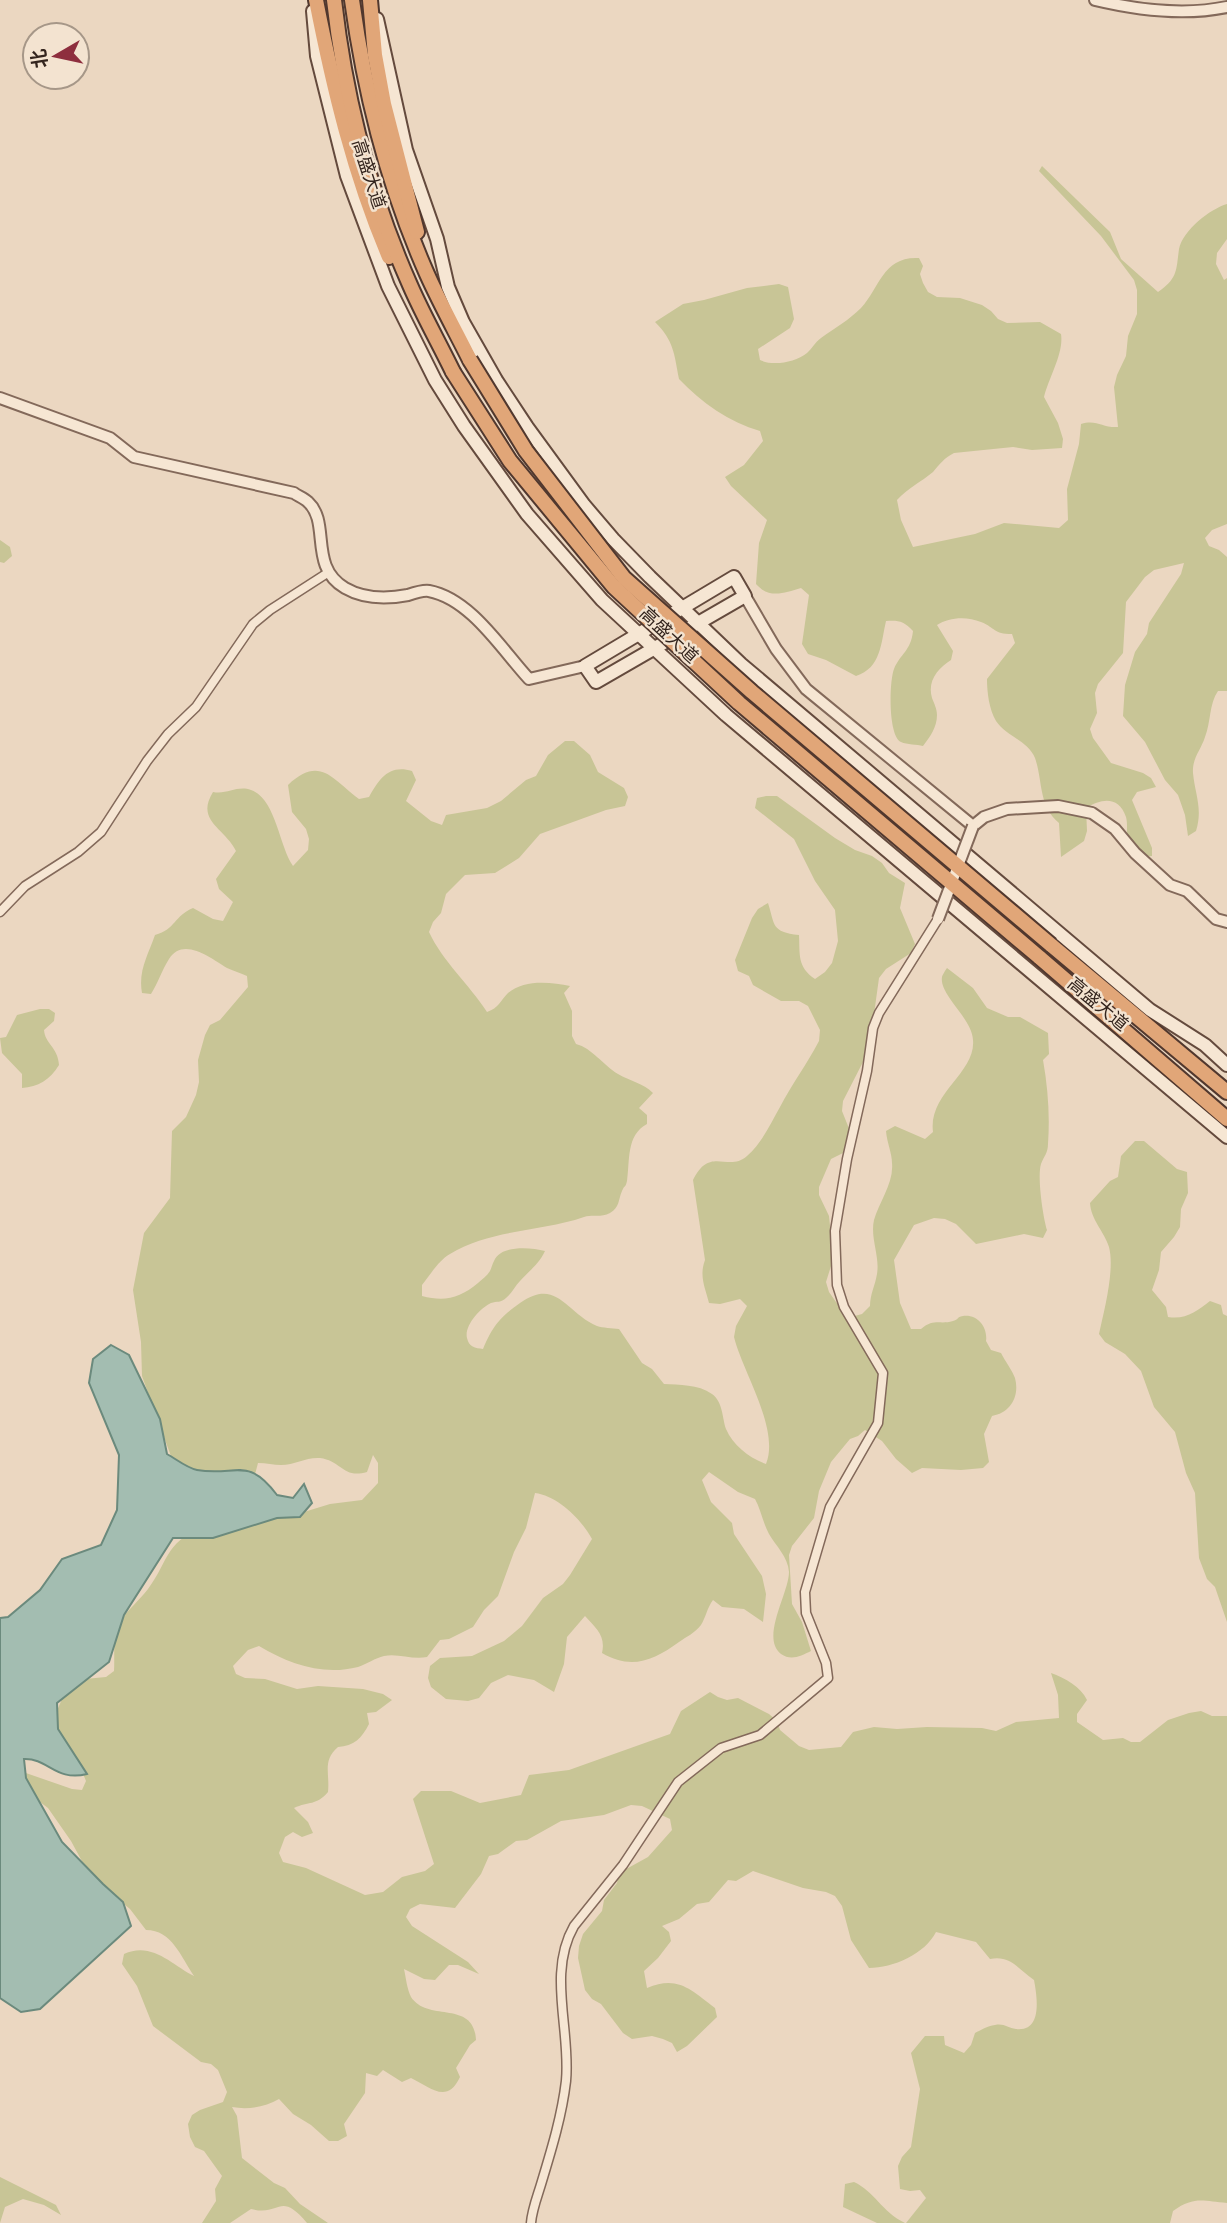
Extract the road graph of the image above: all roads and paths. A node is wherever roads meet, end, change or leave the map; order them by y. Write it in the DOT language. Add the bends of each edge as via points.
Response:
graph roads {
  1 [pos="314,0"];
  2 [pos="334,0"];
  3 [pos="352,0"];
  4 [pos="372,0"];
  5 [pos="1095,0"];
  6 [pos="1227,7"];
  7 [pos="427,275"];
  8 [pos="440,346"];
  9 [pos="0,398"];
  10 [pos="328,572"];
  11 [pos="745,596"];
  12 [pos="683,607"];
  13 [pos="699,622"];
  14 [pos="639,633"];
  15 [pos="654,648"];
  16 [pos="585,666"];
  17 [pos="973,826"];
  18 [pos="0,912"];
  19 [pos="938,919"];
  20 [pos="1227,922"];
  21 [pos="1227,1065"];
  22 [pos="1227,1092"];
  23 [pos="1227,1119"];
  24 [pos="1227,1138"];
  25 [pos="531,2223"];
  1 -- 8 [label="highway" via="375,224 402,286"];
  1 -- 14 [label="main road, 高盛大道" via="317,56 347,176 388,286 435,380 527,514 602,600"];
  2 -- 8 [label="highway, 高盛大道" via="347,90 369,172 410,284"];
  3 -- 7 [label="highway, 高盛大道" via="370,109 402,214"];
  4 -- 7 [label="highway" via="384,104"];
  4 -- 12 [label="main road, 高盛大道" via="406,150 463,322 527,427 584,505"];
  5 -- 6 [label="street" via="1159,11"];
  7 -- 22 [label="highway, 高盛大道, bridge" via="470,360 526,451 624,579"];
  8 -- 23 [label="highway, 高盛大道, bridge" via="510,461 614,587 739,703"];
  9 -- 10 [label="street" via="110,438 134,457 294,493 309,503 317,519"];
  10 -- 16 [label="street" via="344,587 368,596 390,598 428,591 445,597 474,615 529,679"];
  10 -- 18 [label="street" via="253,624 196,707 147,761 101,832 25,886"];
  11 -- 12 [label="main road" via="734,577"];
  11 -- 13 [label="main road"];
  11 -- 17 [label="street" via="806,689"];
  12 -- 13 [label="main road, 高盛大道"];
  12 -- 14 [label="main road"];
  13 -- 15 [label="main road"];
  13 -- 21 [label="main road, 高盛大道" via="741,664 1150,1010"];
  14 -- 15 [label="main road, 高盛大道"];
  14 -- 16 [label="main road"];
  15 -- 16 [label="main road" via="596,682"];
  15 -- 24 [label="main road, 高盛大道" via="726,715"];
  17 -- 19 [label="street, bridge"];
  17 -- 20 [label="street" via="1007,809 1058,806 1092,813 1115,829 1170,886 1187,891 1216,919"];
  19 -- 25 [label="street" via="873,1028 835,1231 836,1285 883,1373 877,1423 830,1507 805,1592 806,1613 828,1678 760,1735 721,1748 678,1782 623,1865 567,1937 561,1964 566,2080 560,2120"];
}
